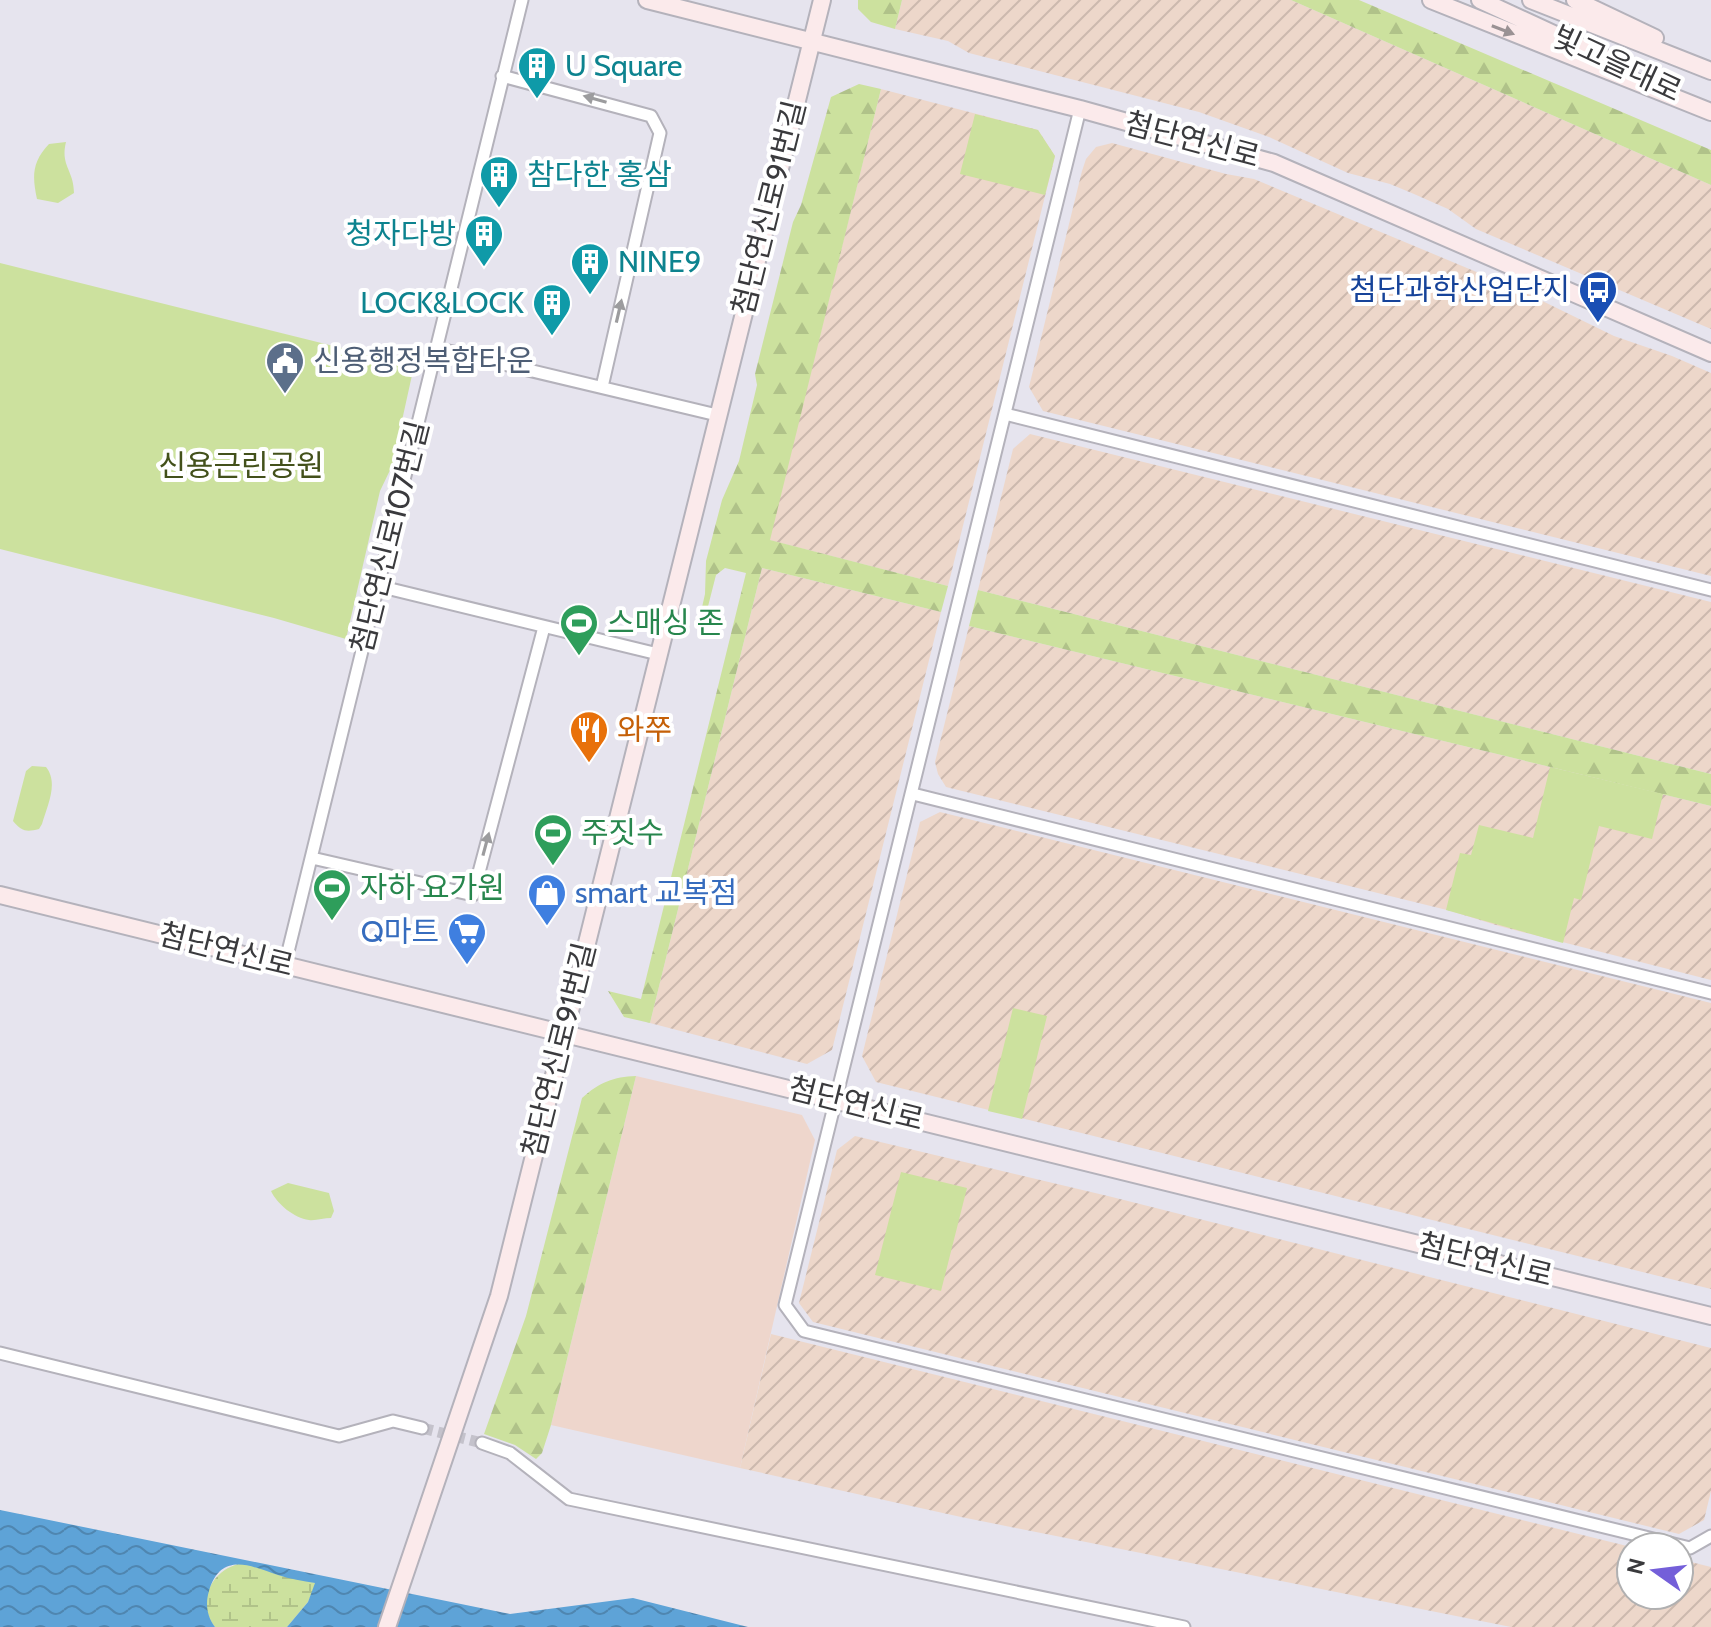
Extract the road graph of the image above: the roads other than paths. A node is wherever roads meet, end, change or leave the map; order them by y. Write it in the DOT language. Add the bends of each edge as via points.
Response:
graph roads {
  1 [pos="522,0"];
  2 [pos="647,0"];
  3 [pos="822,0"];
  4 [pos="1431,0"];
  5 [pos="1480,0"];
  6 [pos="1531,0"];
  7 [pos="1575,0"];
  8 [pos="811,41"];
  9 [pos="1711,65"];
  10 [pos="1711,71"];
  11 [pos="502,76"];
  12 [pos="1080,109"];
  13 [pos="1711,110"];
  14 [pos="436,348"];
  15 [pos="1711,353"];
  16 [pos="602,387"];
  17 [pos="1005,414"];
  18 [pos="717,415"];
  19 [pos="378,586"];
  20 [pos="1711,590"];
  21 [pos="544,627"];
  22 [pos="658,654"];
  23 [pos="913,794"];
  24 [pos="312,858"];
  25 [pos="0,895"];
  26 [pos="285,964"];
  27 [pos="1711,993"];
  28 [pos="564,1033"];
  29 [pos="837,1099"];
  30 [pos="1711,1316"];
  31 [pos="0,1353"];
  32 [pos="422,1428"];
  33 [pos="482,1443"];
  34 [pos="1711,1536"];
  35 [pos="387,1627"];
  36 [pos="1184,1627"];
  1 -- 11 [label="street, 첨단연신로107번길"];
  2 -- 8 [label="street, 첨단연신로"];
  3 -- 8 [label="street, 첨단연신로91번길"];
  4 -- 13 [label="street, one-way"];
  5 -- 13 [label="street, 빛고을대로"];
  6 -- 10 [label="street, 빛고을대로"];
  7 -- 9 [label="street"];
  8 -- 12 [label="street, 첨단연신로"];
  8 -- 18 [label="street, 첨단연신로91번길"];
  11 -- 14 [label="street, 첨단연신로107번길"];
  16 -- 11 [label="street, one-way" via="660,133 651,116"];
  12 -- 15 [label="street, 첨단연신로" via="1274,163"];
  12 -- 17 [label="street"];
  14 -- 16 [label="street"];
  14 -- 19 [label="street, 첨단연신로107번길"];
  16 -- 18 [label="street"];
  17 -- 20 [label="street"];
  17 -- 23 [label="street"];
  18 -- 22 [label="street, 첨단연신로91번길"];
  19 -- 21 [label="street"];
  19 -- 24 [label="street, 첨단연신로107번길"];
  21 -- 22 [label="street"];
  24 -- 21 [label="street, one-way" via="473,895"];
  22 -- 28 [label="street, 첨단연신로91번길"];
  23 -- 27 [label="street"];
  23 -- 29 [label="street"];
  24 -- 26 [label="street, 첨단연신로107번길"];
  25 -- 26 [label="street, 첨단연신로"];
  26 -- 28 [label="street, 첨단연신로"];
  28 -- 29 [label="street, 첨단연신로"];
  28 -- 35 [label="street, 첨단연신로91번길" via="499,1296"];
  29 -- 30 [label="street, 첨단연신로"];
  29 -- 34 [label="street" via="785,1305 804,1331 1690,1548"];
  31 -- 32 [label="street" via="339,1436 393,1421"];
  33 -- 36 [label="street" via="510,1453 569,1499"];
}
